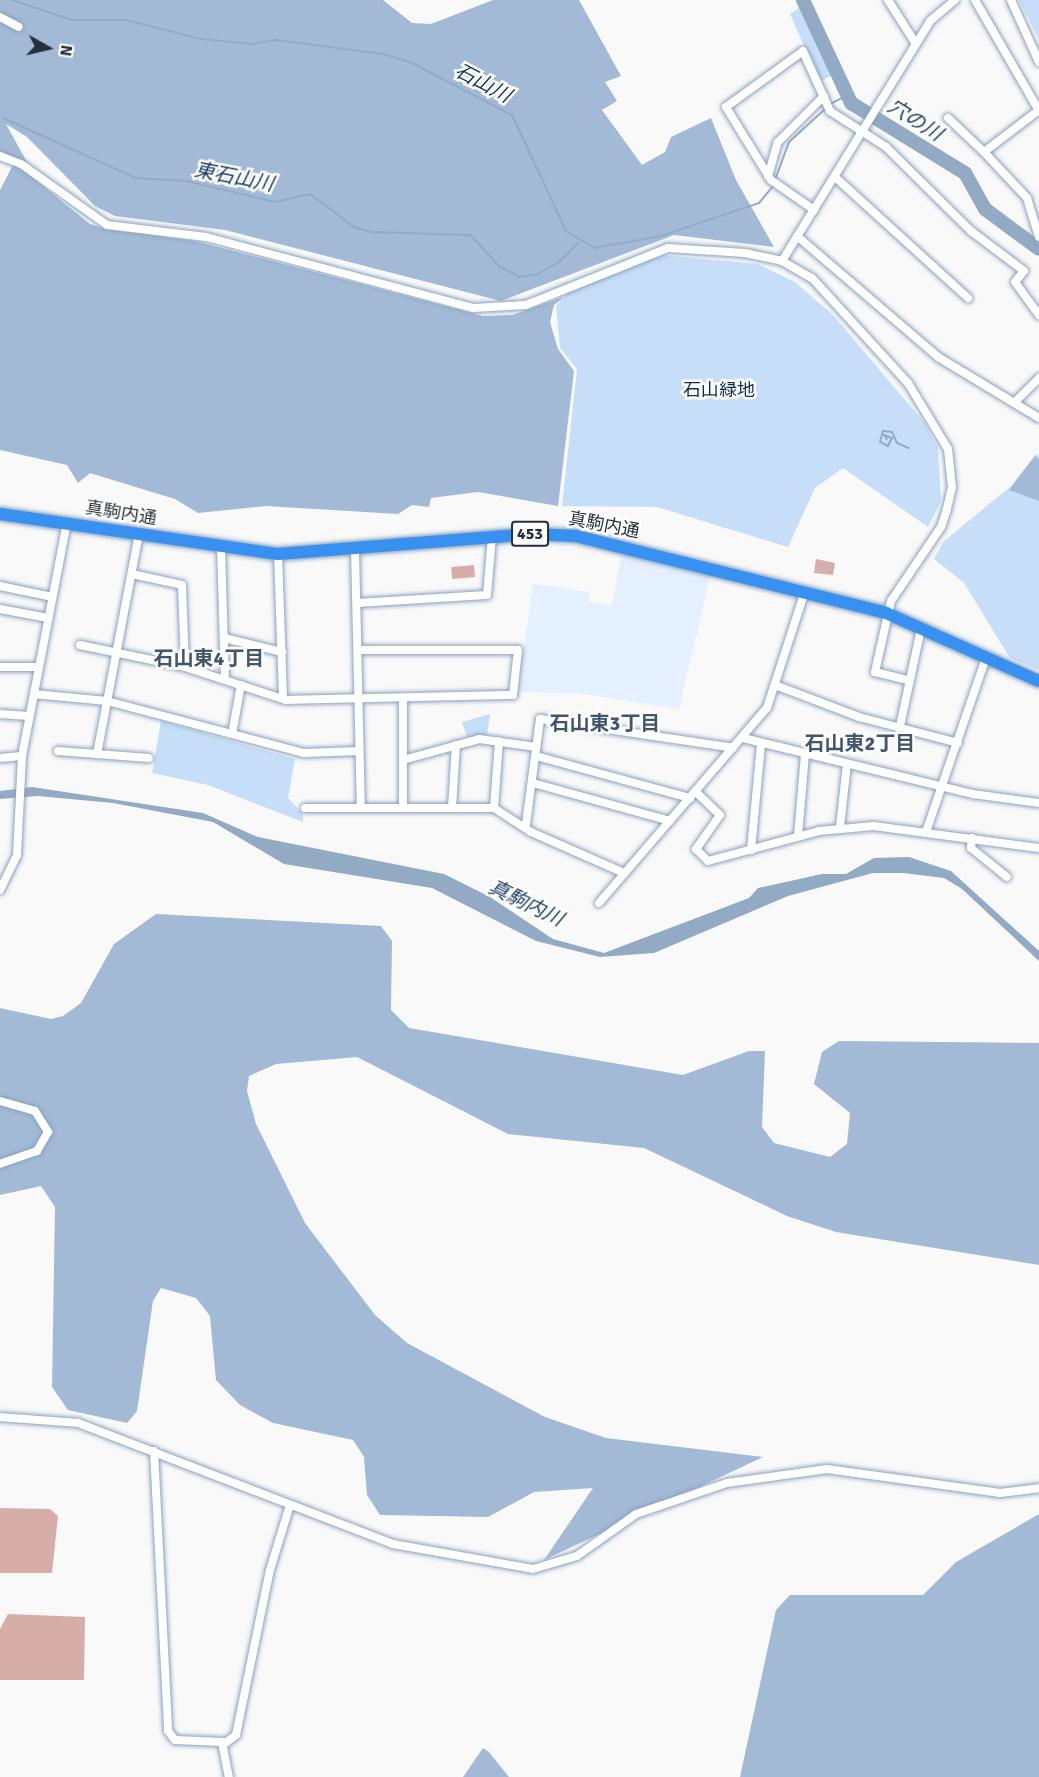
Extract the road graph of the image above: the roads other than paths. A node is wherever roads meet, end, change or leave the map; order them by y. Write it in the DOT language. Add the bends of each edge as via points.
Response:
graph roads {
  1 [pos="888,0"];
  2 [pos="955,0"];
  3 [pos="975,0"];
  4 [pos="1011,0"];
  5 [pos="0,17"];
  6 [pos="19,27"];
  7 [pos="916,44"];
  8 [pos="1039,63"];
  9 [pos="824,96"];
  10 [pos="1039,111"];
  11 [pos="948,118"];
  12 [pos="866,128"];
  13 [pos="984,152"];
  14 [pos="2,156"];
  15 [pos="835,177"];
  16 [pos="772,180"];
  17 [pos="814,210"];
  18 [pos="797,236"];
  19 [pos="1039,237"];
  20 [pos="782,261"];
  21 [pos="968,298"];
  22 [pos="1039,315"];
  23 [pos="1039,378"];
  24 [pos="1016,402"];
  25 [pos="1039,418"];
  26 [pos="0,514"];
  27 [pos="67,523"];
  28 [pos="139,534"];
  29 [pos="492,537"];
  30 [pos="221,547"];
  31 [pos="355,549"];
  32 [pos="278,554"];
  33 [pos="132,574"];
  34 [pos="0,586"];
  35 [pos="805,591"];
  36 [pos="52,597"];
  37 [pos="357,603"];
  38 [pos="0,609"];
  39 [pos="886,613"];
  40 [pos="48,618"];
  41 [pos="921,629"];
  42 [pos="224,638"];
  43 [pos="80,645"];
  44 [pos="117,650"];
  45 [pos="358,650"];
  46 [pos="282,652"];
  47 [pos="986,658"];
  48 [pos="0,666"];
  49 [pos="185,667"];
  50 [pos="39,668"];
  51 [pos="225,680"];
  52 [pos="910,681"];
  53 [pos="1039,681"];
  54 [pos="241,685"];
  55 [pos="775,685"];
  56 [pos="34,694"];
  57 [pos="283,698"];
  58 [pos="358,698"];
  59 [pos="403,698"];
  60 [pos="107,701"];
  61 [pos="0,714"];
  62 [pos="29,716"];
  63 [pos="900,726"];
  64 [pos="232,734"];
  65 [pos="743,738"];
  66 [pos="499,741"];
  67 [pos="958,743"];
  68 [pos="761,744"];
  69 [pos="456,745"];
  70 [pos="536,747"];
  71 [pos="733,748"];
  72 [pos="58,751"];
  73 [pos="359,752"];
  74 [pos="97,754"];
  75 [pos="805,754"];
  76 [pos="536,756"];
  77 [pos="0,758"];
  78 [pos="149,758"];
  79 [pos="22,759"];
  80 [pos="403,760"];
  81 [pos="847,765"];
  82 [pos="533,783"];
  83 [pos="943,786"];
  84 [pos="693,795"];
  85 [pos="1039,803"];
  86 [pos="403,807"];
  87 [pos="304,808"];
  88 [pos="361,808"];
  89 [pos="452,808"];
  90 [pos="494,808"];
  91 [pos="670,821"];
  92 [pos="526,824"];
  93 [pos="840,828"];
  94 [pos="927,832"];
  95 [pos="798,836"];
  96 [pos="972,838"];
  97 [pos="1039,848"];
  98 [pos="751,850"];
  99 [pos="624,873"];
  100 [pos="1007,877"];
  101 [pos="0,890"];
  102 [pos="599,903"];
  103 [pos="0,1101"];
  104 [pos="0,1164"];
  105 [pos="0,1417"];
  106 [pos="154,1451"];
  107 [pos="1039,1488"];
  108 [pos="290,1505"];
  109 [pos="224,1744"];
  110 [pos="230,1777"];
  1 -- 7 [label="street"];
  2 -- 7 [label="street" via="930,21"];
  3 -- 10 [label="street"];
  4 -- 8 [label="street"];
  5 -- 6 [label="street"];
  7 -- 12 [label="street"];
  9 -- 12 [label="street" via="828,108"];
  9 -- 16 [label="street" via="778,142"];
  9 -- 16 [label="street" via="803,51 732,98 726,107"];
  10 -- 13 [label="street"];
  11 -- 13 [label="street"];
  12 -- 15 [label="street"];
  12 -- 22 [label="street" via="971,231 1024,271 1016,282"];
  13 -- 19 [label="street" via="1027,198"];
  14 -- 20 [label="street" via="107,225 206,237 473,308 526,305 668,248"];
  15 -- 17 [label="street"];
  15 -- 21 [label="street"];
  16 -- 17 [label="street"];
  17 -- 18 [label="street"];
  18 -- 20 [label="street"];
  18 -- 24 [label="street" via="938,357"];
  20 -- 39 [label="street" via="826,292 908,383 948,449 952,487 941,527"];
  23 -- 24 [label="street"];
  24 -- 25 [label="street"];
  26 -- 27 [label="highway, 真駒内通 / 453"];
  27 -- 28 [label="highway, 真駒内通 / 453"];
  27 -- 36 [label="street"];
  28 -- 30 [label="highway, 真駒内通 / 453"];
  28 -- 33 [label="street"];
  29 -- 31 [label="highway, 真駒内通 / 453"];
  29 -- 35 [label="highway, 真駒内通 / 453" via="552,534 593,539"];
  29 -- 37 [label="street" via="487,595"];
  30 -- 32 [label="highway, 真駒内通 / 453"];
  30 -- 42 [label="street"];
  31 -- 32 [label="highway, 真駒内通 / 453"];
  31 -- 37 [label="street"];
  32 -- 46 [label="street"];
  33 -- 44 [label="street"];
  33 -- 49 [label="street" via="182,585"];
  34 -- 36 [label="street"];
  35 -- 39 [label="highway, 真駒内通 / 453"];
  35 -- 55 [label="street"];
  36 -- 40 [label="street"];
  37 -- 45 [label="street"];
  38 -- 40 [label="street"];
  39 -- 41 [label="highway, 真駒内通 / 453"];
  39 -- 52 [label="street" via="875,672"];
  40 -- 50 [label="street"];
  41 -- 47 [label="highway, 真駒内通 / 453"];
  41 -- 52 [label="street"];
  42 -- 46 [label="street"];
  42 -- 51 [label="street"];
  43 -- 44 [label="street"];
  44 -- 49 [label="street"];
  44 -- 60 [label="street"];
  45 -- 58 [label="street"];
  45 -- 59 [label="street" via="518,650 513,695 506,699"];
  46 -- 57 [label="street"];
  47 -- 53 [label="highway, 真駒内通 / 453"];
  47 -- 67 [label="street"];
  48 -- 50 [label="street"];
  49 -- 51 [label="street"];
  50 -- 56 [label="street"];
  51 -- 54 [label="street"];
  52 -- 63 [label="street"];
  54 -- 57 [label="street"];
  54 -- 64 [label="street"];
  55 -- 63 [label="street"];
  55 -- 65 [label="street" via="767,708"];
  56 -- 60 [label="street"];
  56 -- 62 [label="street"];
  57 -- 58 [label="street"];
  58 -- 59 [label="street"];
  58 -- 73 [label="street"];
  59 -- 80 [label="street"];
  60 -- 64 [label="street"];
  60 -- 74 [label="street"];
  61 -- 62 [label="street"];
  62 -- 79 [label="street"];
  63 -- 67 [label="street"];
  64 -- 73 [label="street" via="304,753"];
  65 -- 68 [label="street"];
  65 -- 71 [label="street"];
  66 -- 69 [label="street"];
  66 -- 70 [label="street"];
  66 -- 90 [label="street"];
  67 -- 83 [label="street"];
  68 -- 75 [label="street"];
  68 -- 98 [label="street"];
  69 -- 80 [label="street"];
  69 -- 89 [label="street"];
  70 -- 71 [label="street" via="540,719"];
  70 -- 76 [label="street"];
  71 -- 84 [label="street"];
  72 -- 74 [label="street"];
  73 -- 88 [label="street"];
  74 -- 78 [label="street"];
  75 -- 81 [label="street"];
  75 -- 95 [label="street"];
  76 -- 82 [label="street"];
  76 -- 84 [label="street"];
  77 -- 79 [label="street"];
  79 -- 101 [label="street" via="17,855"];
  80 -- 86 [label="street"];
  81 -- 83 [label="street"];
  81 -- 93 [label="street"];
  82 -- 91 [label="street"];
  82 -- 92 [label="street"];
  83 -- 85 [label="street"];
  83 -- 94 [label="street"];
  84 -- 91 [label="street"];
  84 -- 98 [label="street" via="720,815 698,845 700,855 713,861"];
  86 -- 88 [label="street"];
  86 -- 89 [label="street"];
  87 -- 88 [label="street"];
  89 -- 90 [label="street"];
  90 -- 92 [label="street"];
  91 -- 99 [label="street"];
  92 -- 99 [label="street" via="531,832"];
  93 -- 94 [label="street"];
  93 -- 95 [label="street"];
  94 -- 96 [label="street"];
  95 -- 98 [label="street"];
  96 -- 97 [label="street"];
  96 -- 100 [label="street" via="971,848"];
  99 -- 102 [label="street"];
  103 -- 104 [label="street" via="35,1111 48,1132 36,1151"];
  105 -- 106 [label="street" via="78,1423"];
  106 -- 108 [label="street"];
  106 -- 109 [label="street" via="168,1731 175,1740"];
  107 -- 108 [label="street" via="1000,1493 827,1469 727,1483 636,1514 577,1556 532,1569 393,1544"];
  108 -- 109 [label="street" via="270,1570 236,1736"];
  109 -- 110 [label="street"];
}
